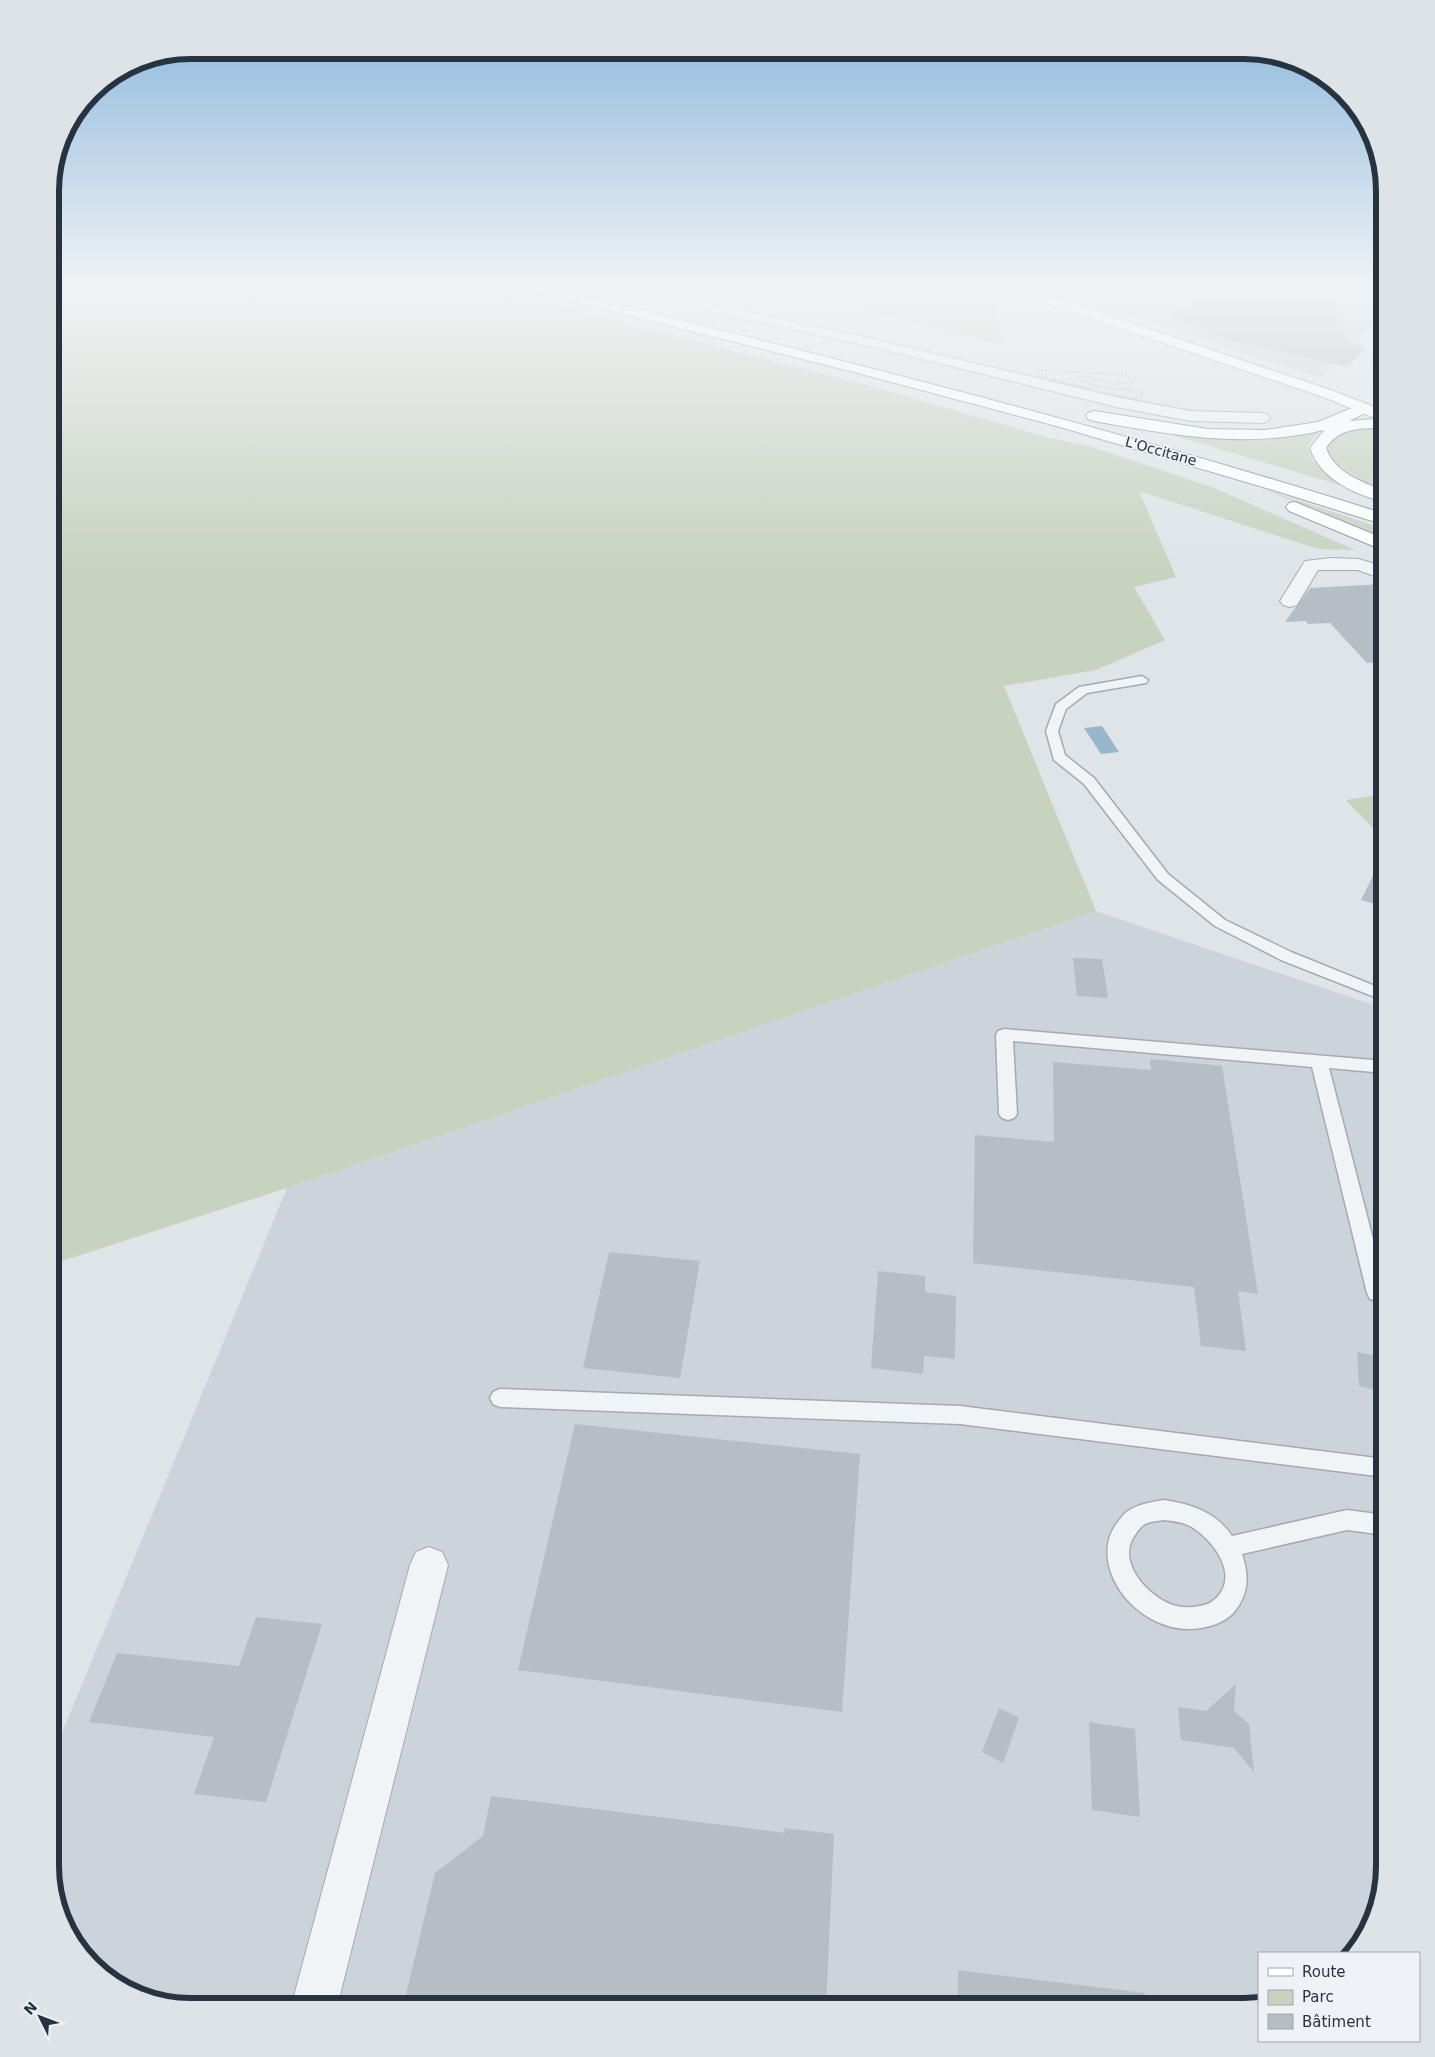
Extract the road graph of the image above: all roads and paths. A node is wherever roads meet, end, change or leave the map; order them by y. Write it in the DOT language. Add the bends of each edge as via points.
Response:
graph roads {
  1 [pos="905,382"];
  2 [pos="948,382"];
  3 [pos="1034,382"];
  4 [pos="1288,382"];
  5 [pos="1364,408"];
  6 [pos="1064,411"];
  7 [pos="1376,413"];
  8 [pos="1262,418"];
  9 [pos="1376,420"];
  10 [pos="1114,438"];
  11 [pos="1376,493"];
  12 [pos="1376,503"];
  13 [pos="1376,517"];
  14 [pos="1376,542"];
  15 [pos="1376,570"];
  16 [pos="1290,601"];
  17 [pos="1142,680"];
  18 [pos="1376,992"];
  19 [pos="1319,1062"];
  20 [pos="1376,1066"];
  21 [pos="1008,1114"];
  22 [pos="1376,1288"];
  23 [pos="500,1398"];
  24 [pos="1376,1467"];
  25 [pos="1376,1524"];
  26 [pos="1228,1547"];
  27 [pos="429,1566"];
  28 [pos="316,1998"];
  1 -- 10 [label="main road, L'Occitane"];
  2 -- 6 [label="main road, L'Occitane"];
  3 -- 8 [label="street" via="1191,416"];
  4 -- 5 [label="main road"];
  5 -- 6 [label="main road" via="1324,426 1252,435 1181,431"];
  5 -- 7 [label="main road"];
  6 -- 12 [label="main road, L'Occitane"];
  9 -- 11 [label="main road" via="1338,428 1327,434 1318,448 1323,461 1338,475"];
  10 -- 13 [label="main road, L'Occitane"];
  10 -- 14 [label="main road" via="1132,448 1268,496"];
  15 -- 16 [label="street" via="1341,562 1312,565"];
  17 -- 18 [label="lane" via="1083,690 1060,707 1052,731 1060,757 1089,781 1163,877 1220,923 1286,956"];
  19 -- 20 [label="lane"];
  19 -- 21 [label="lane" via="1004,1035"];
  19 -- 22 [label="lane"];
  23 -- 24 [label="lane" via="960,1415"];
  25 -- 26 [label="lane" via="1347,1520"];
  26 -- 26 [label="lane" via="1200,1520 1182,1512 1164,1510 1147,1513 1132,1521 1122,1533 1118,1549 1127,1585 1141,1601 1159,1613 1180,1619 1201,1619 1218,1612 1230,1600 1237,1584 1236,1566"];
  27 -- 28 [label="street"];
}
